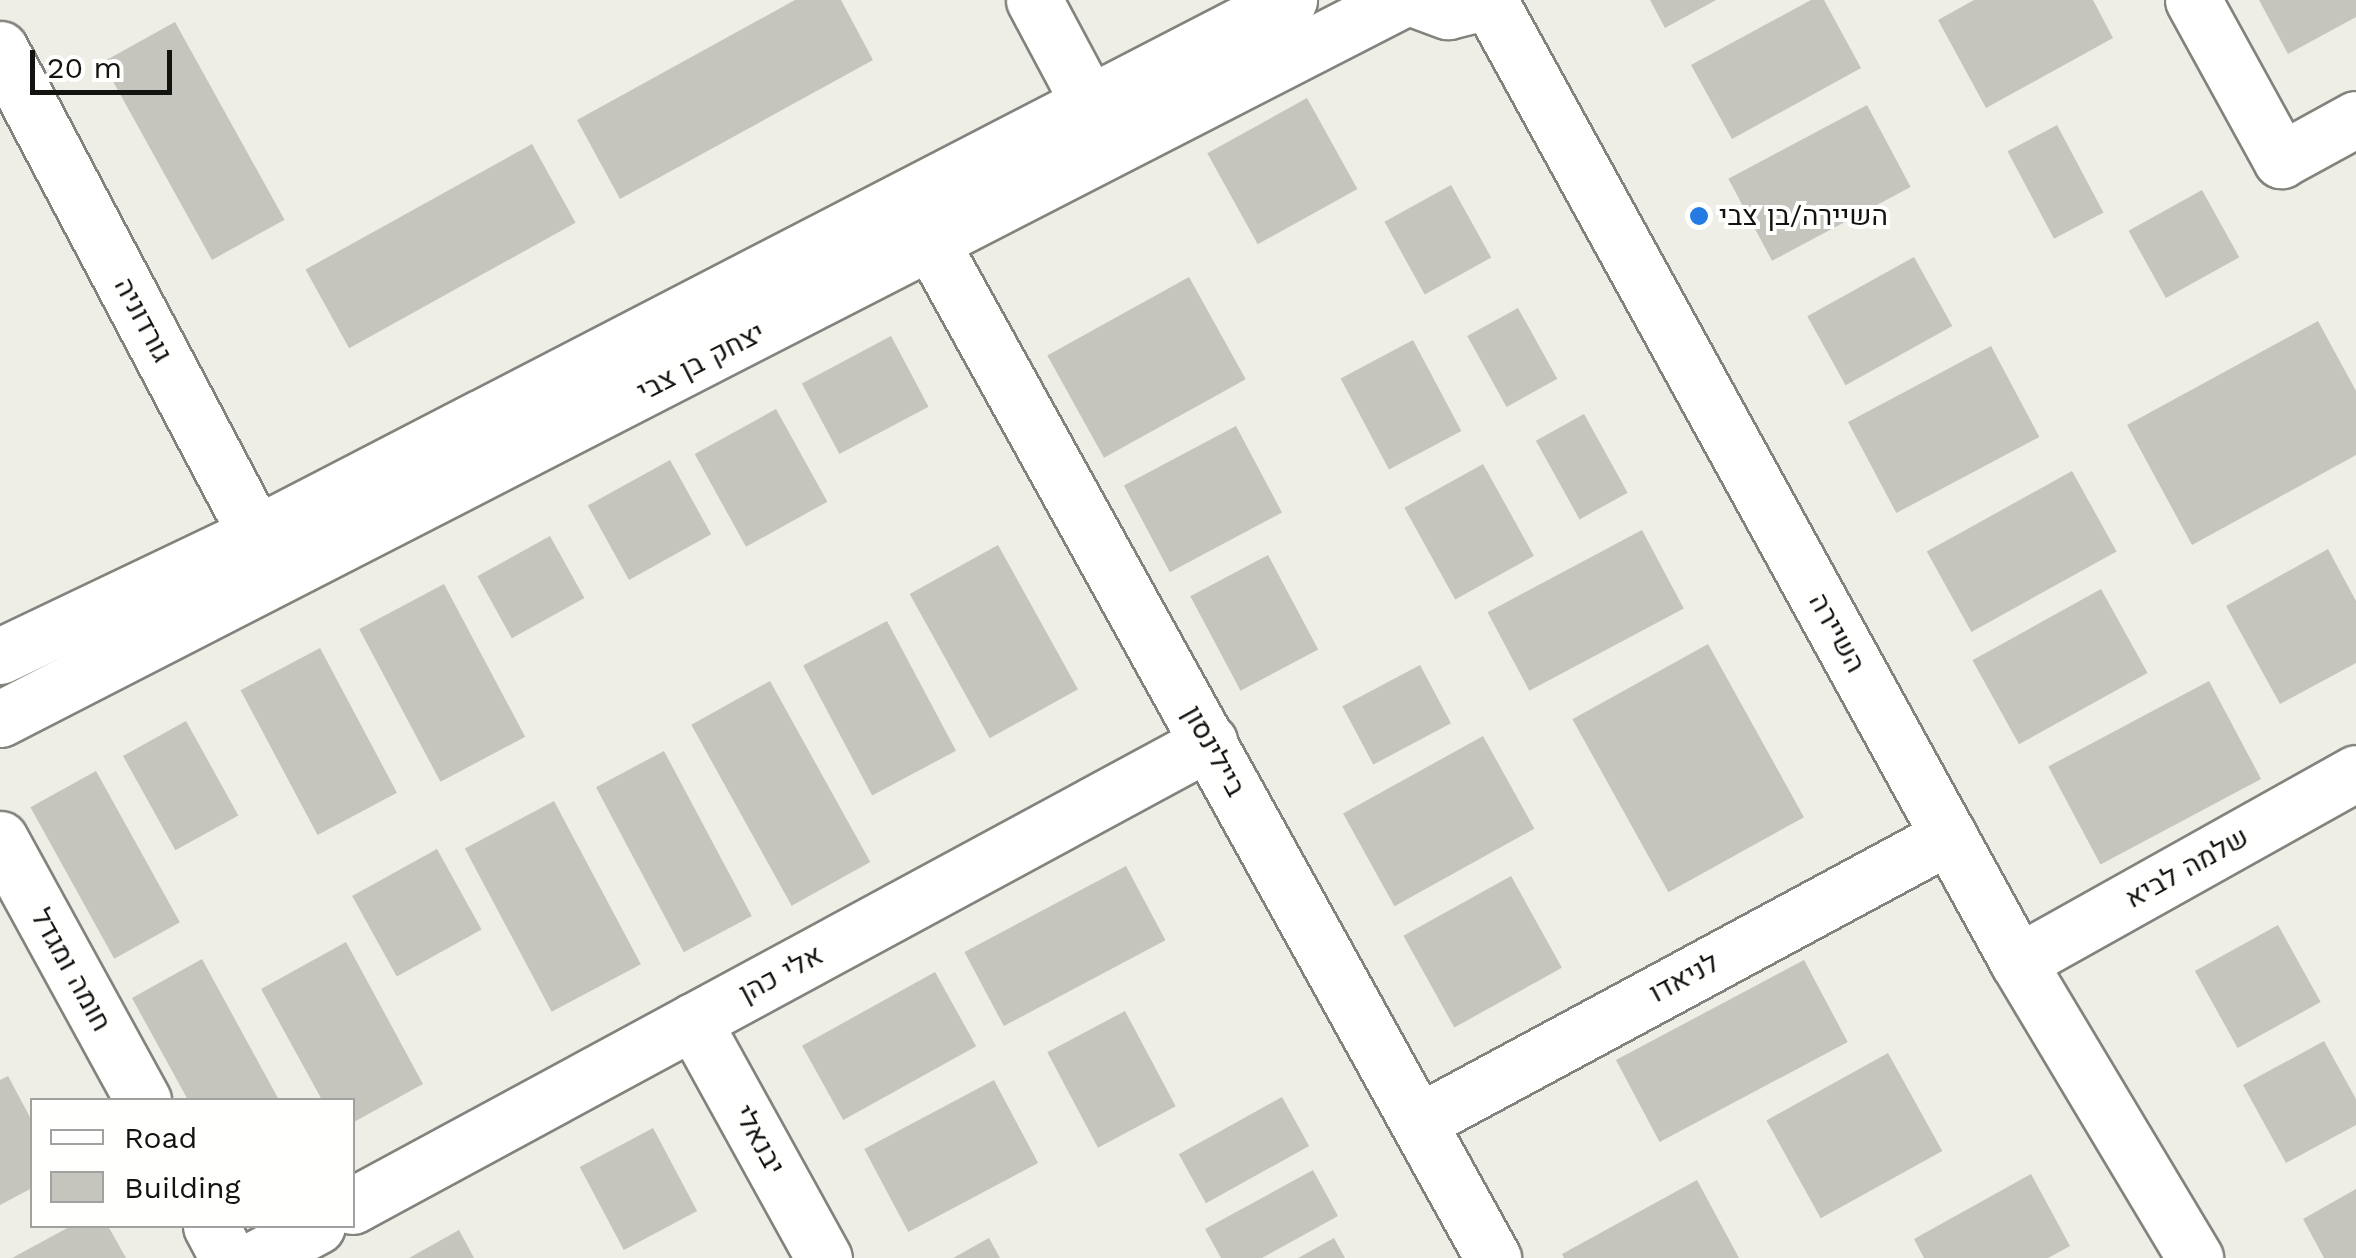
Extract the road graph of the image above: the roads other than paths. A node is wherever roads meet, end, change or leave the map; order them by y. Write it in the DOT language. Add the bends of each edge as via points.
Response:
graph roads {
  1 [pos="1034,0"];
  2 [pos="1289,0"];
  3 [pos="1400,0"];
  4 [pos="1417,0"];
  5 [pos="2193,0"];
  6 [pos="1492,1"];
  7 [pos="0,49"];
  8 [pos="1090,105"];
  9 [pos="2356,119"];
  10 [pos="933,246"];
  11 [pos="256,534"];
  12 [pos="318,554"];
  13 [pos="0,656"];
  14 [pos="0,720"];
  15 [pos="1210,742"];
  16 [pos="2356,773"];
  17 [pos="1948,836"];
  18 [pos="0,838"];
  19 [pos="2018,962"];
  20 [pos="693,1021"];
  21 [pos="141,1098"];
  22 [pos="1420,1120"];
  23 [pos="355,1204"];
  24 [pos="211,1228"];
  25 [pos="312,1228"];
  26 [pos="228,1258"];
  27 [pos="256,1258"];
  28 [pos="824,1258"];
  29 [pos="1492,1258"];
  30 [pos="2196,1258"];
  1 -- 8 [label="street"];
  2 -- 8 [label="street, יצחק בן צבי"];
  3 -- 10 [label="street, יצחק בן צבי"];
  4 -- 6 [label="street" via="1448,11"];
  5 -- 9 [label="street" via="2281,160"];
  6 -- 17 [label="street, השיירה"];
  7 -- 11 [label="street, גורדוניה"];
  8 -- 11 [label="street, יצחק בן צבי"];
  10 -- 12 [label="street, יצחק בן צבי"];
  10 -- 15 [label="street, ביילינסון"];
  11 -- 12 [label="street"];
  11 -- 13 [label="street, יצחק בן צבי"];
  12 -- 14 [label="street, יצחק בן צבי"];
  15 -- 20 [label="street, אלי כהן"];
  15 -- 22 [label="street, ביילינסון"];
  16 -- 19 [label="street, שלמה לביא"];
  17 -- 19 [label="street, השיירה"];
  17 -- 22 [label="street, לניאדו"];
  18 -- 21 [label="street, חומה ומגדל"];
  19 -- 30 [label="street, השיירה"];
  20 -- 23 [label="street, אלי כהן"];
  20 -- 28 [label="street, יבנאלי"];
  22 -- 29 [label="street, ביילינסון"];
  24 -- 26 [label="street"];
  25 -- 27 [label="street"];
}
